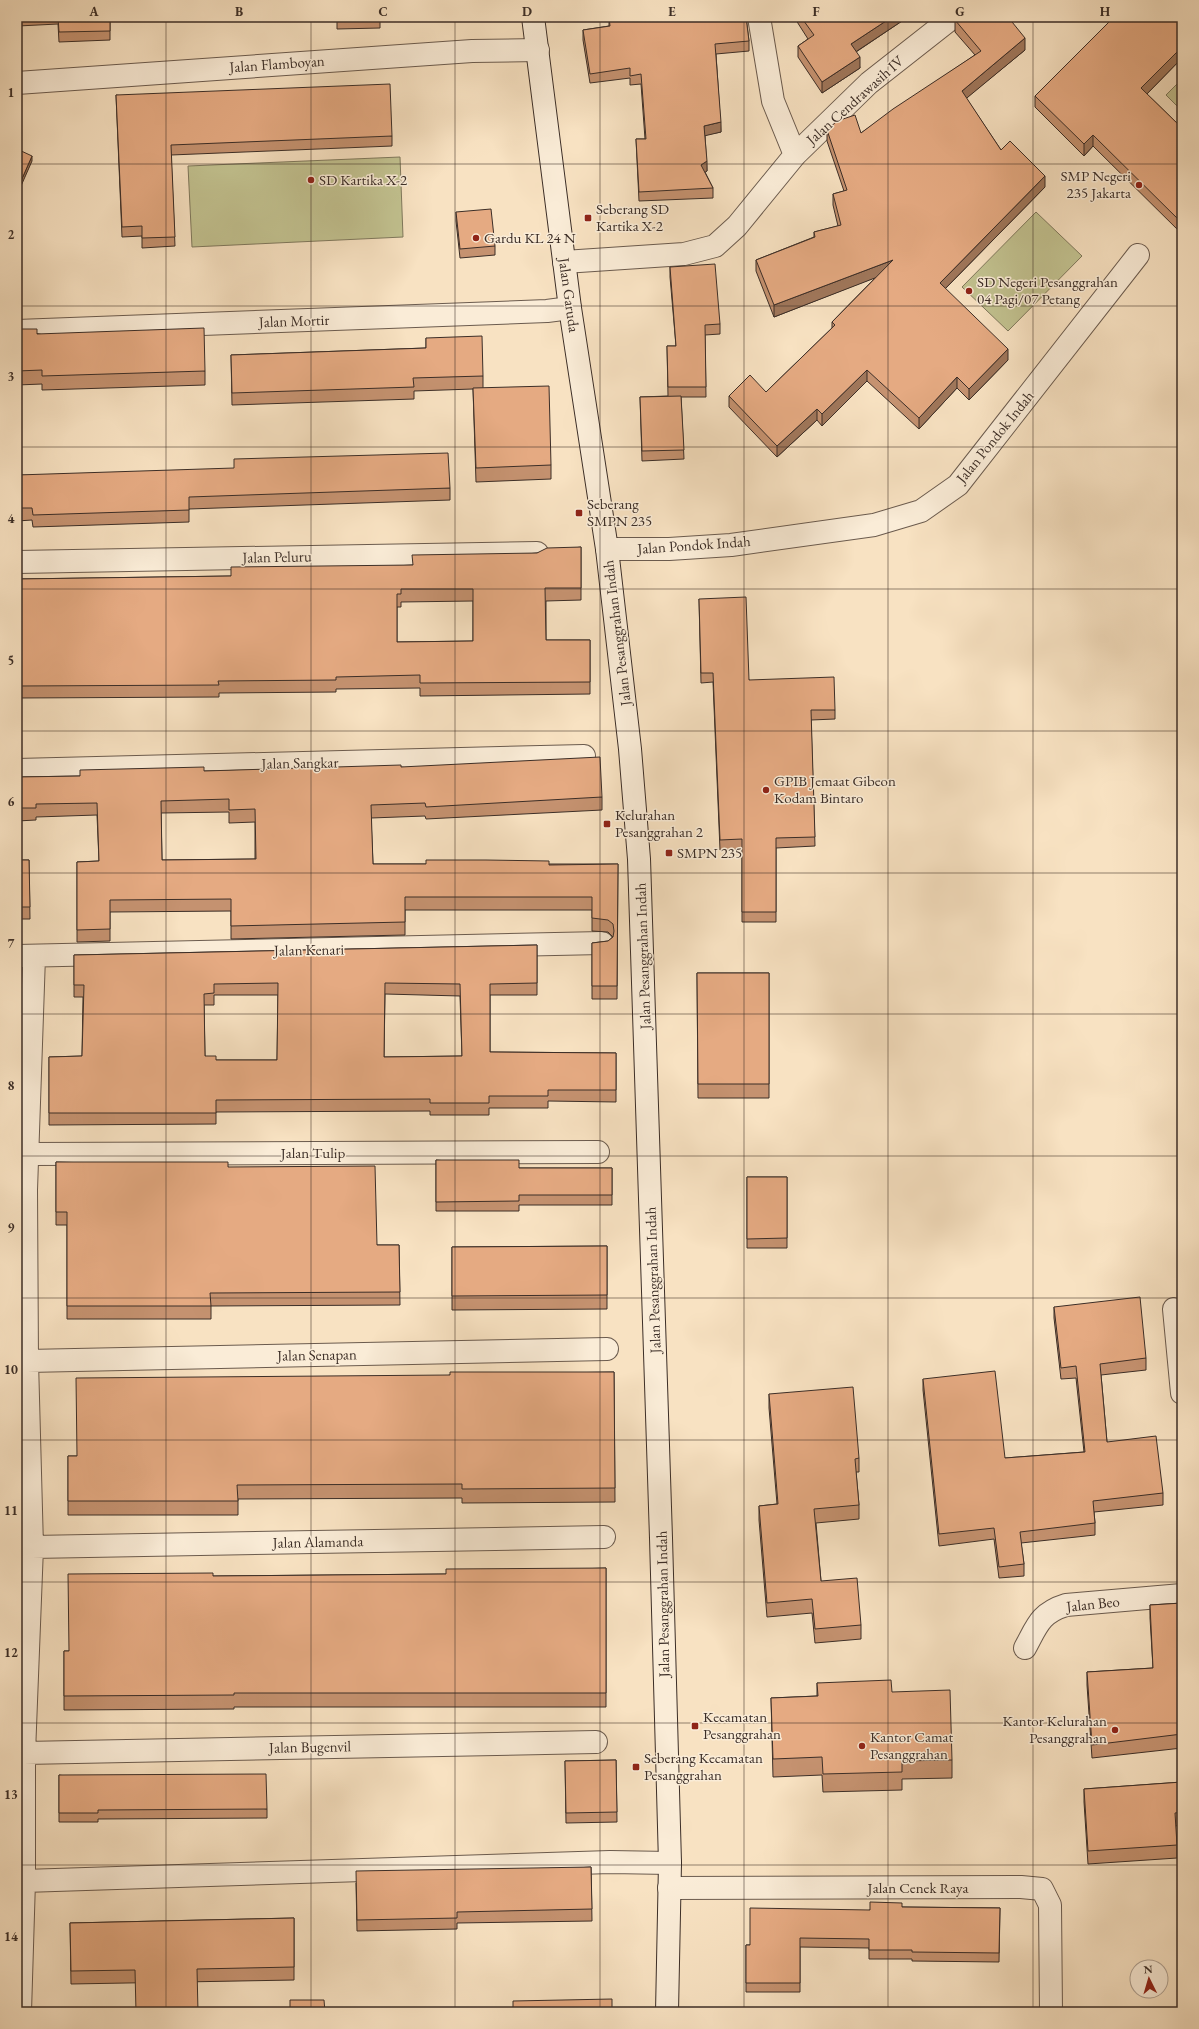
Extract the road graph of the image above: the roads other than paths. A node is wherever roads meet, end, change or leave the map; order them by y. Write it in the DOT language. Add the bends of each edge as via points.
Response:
graph roads {
  1 [pos="533,17"];
  2 [pos="759,17"];
  3 [pos="952,17"];
  4 [pos="538,50"];
  5 [pos="17,83"];
  6 [pos="795,155"];
  7 [pos="1138,255"];
  8 [pos="564,262"];
  9 [pos="570,308"];
  10 [pos="17,331"];
  11 [pos="607,549"];
  12 [pos="537,553"];
  13 [pos="17,562"];
  14 [pos="584,756"];
  15 [pos="17,770"];
  16 [pos="602,943"];
  17 [pos="26,956"];
  18 [pos="598,1152"];
  19 [pos="29,1154"];
  20 [pos="22,1190"];
  21 [pos="1174,1309"];
  22 [pos="608,1349"];
  23 [pos="27,1361"];
  24 [pos="1182,1393"];
  25 [pos="604,1537"];
  26 [pos="32,1547"];
  27 [pos="1182,1595"];
  28 [pos="1025,1648"];
  29 [pos="596,1742"];
  30 [pos="24,1753"];
  31 [pos="670,1863"];
  32 [pos="24,1881"];
  33 [pos="669,1888"];
  34 [pos="20,2012"];
  35 [pos="667,2012"];
  36 [pos="1051,2012"];
  1 -- 4 [label="street, Jalan Garuda"];
  2 -- 6 [label="street" via="773,101"];
  3 -- 6 [label="street, Jalan Cendrawasih IV" via="869,83"];
  4 -- 5 [label="street, Jalan Flamboyan" via="472,51"];
  4 -- 8 [label="street, Jalan Garuda"];
  6 -- 8 [label="street, Jalan Cendrawasih IV" via="737,226 715,246 684,254"];
  7 -- 11 [label="street, Jalan Pondok Indah" via="958,485 921,511 874,525 731,545"];
  8 -- 9 [label="street, Jalan Garuda"];
  9 -- 10 [label="street, Jalan Mortir" via="547,311"];
  9 -- 11 [label="street, Jalan Garuda"];
  11 -- 31 [label="street, Jalan Pesanggrahan Indah" via="630,749 640,866"];
  12 -- 13 [label="street, Jalan Peluru"];
  14 -- 15 [label="street, Jalan Sangkar"];
  16 -- 17 [label="street, Jalan Kenari"];
  17 -- 19 [label="street"];
  18 -- 19 [label="street, Jalan Tulip"];
  19 -- 20 [label="street"];
  20 -- 23 [label="street"];
  21 -- 24 [label="street"];
  22 -- 23 [label="street, Jalan Senapan"];
  23 -- 26 [label="street"];
  25 -- 26 [label="street, Jalan Alamanda"];
  26 -- 30 [label="street"];
  27 -- 28 [label="street, Jalan Beo" via="1066,1605 1052,1610 1041,1618"];
  29 -- 30 [label="street, Jalan Bugenvil"];
  30 -- 32 [label="street"];
  31 -- 32 [label="street" via="610,1862"];
  31 -- 33 [label="street, Jalan Pesanggrahan Indah"];
  32 -- 34 [label="street"];
  33 -- 35 [label="street, Jalan Pesanggrahan Indah"];
  33 -- 36 [label="street, Jalan Cenek Raya" via="1042,1889 1050,1904"];
}
